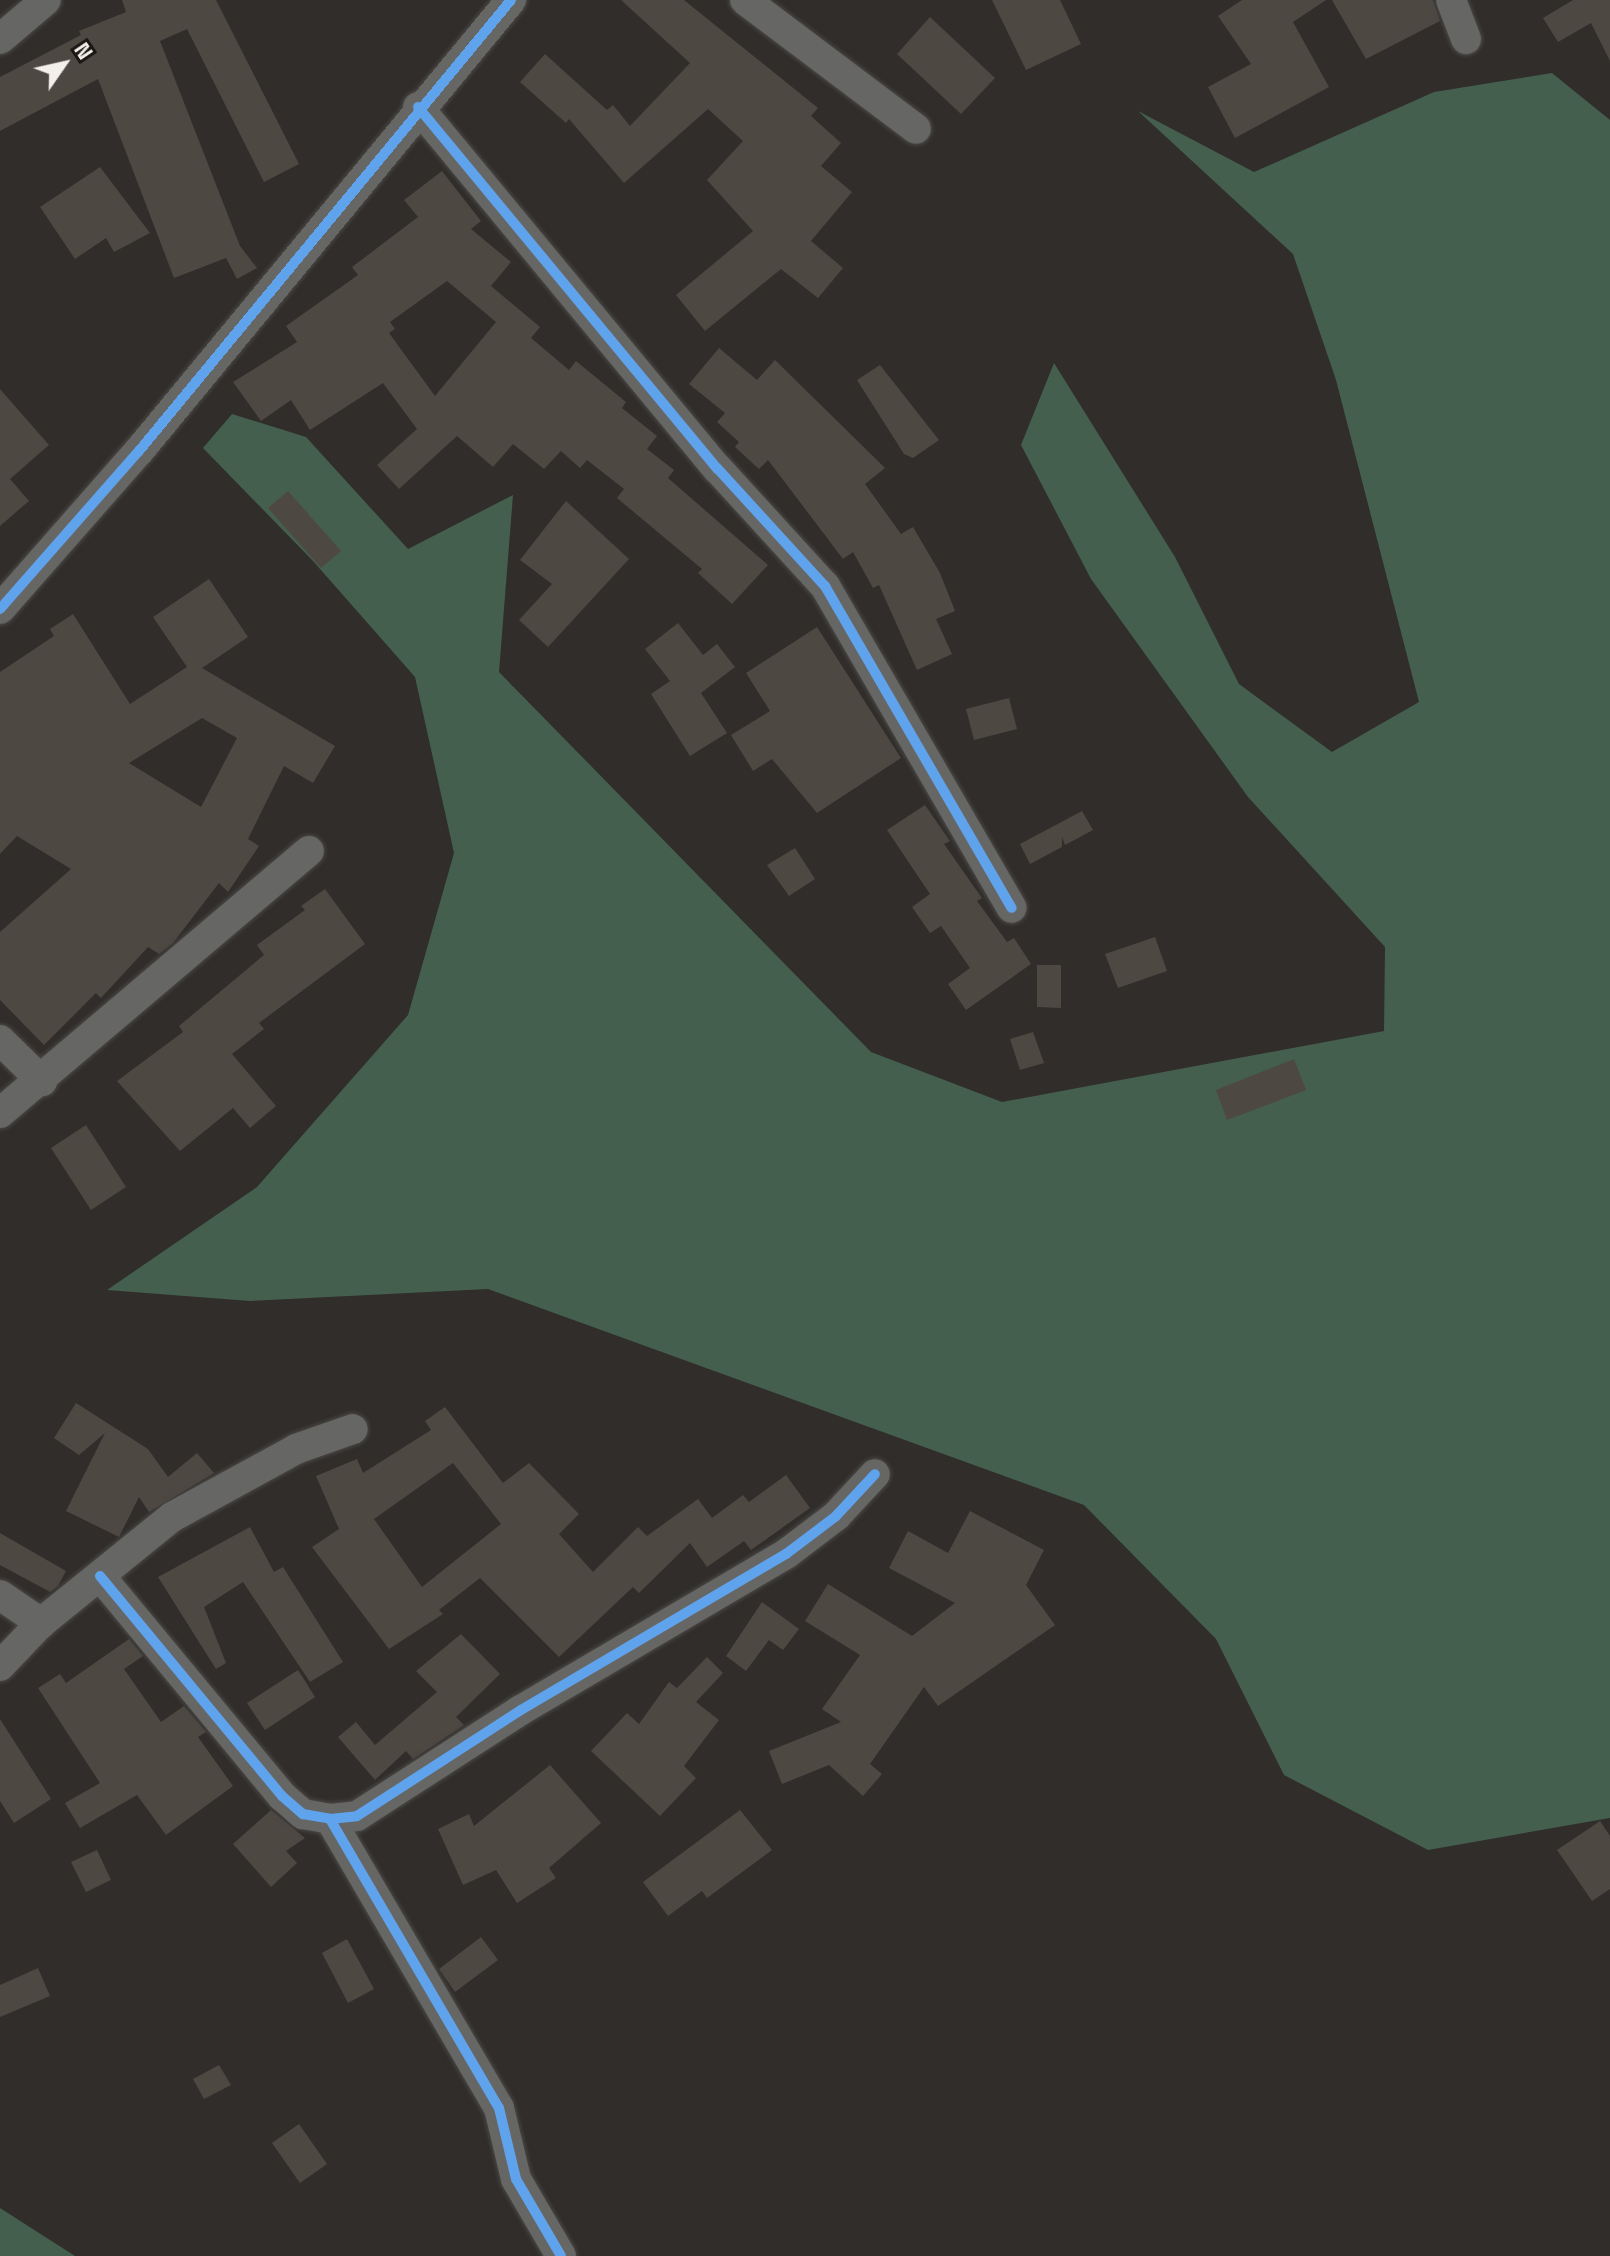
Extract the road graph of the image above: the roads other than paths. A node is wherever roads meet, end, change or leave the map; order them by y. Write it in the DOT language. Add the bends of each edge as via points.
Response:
graph roads {
  1 [pos="46,0"];
  2 [pos="511,0"];
  3 [pos="745,0"];
  4 [pos="1451,0"];
  5 [pos="0,39"];
  6 [pos="1466,39"];
  7 [pos="418,107"];
  8 [pos="916,129"];
  9 [pos="0,609"];
  10 [pos="309,851"];
  11 [pos="1012,908"];
  12 [pos="0,1040"];
  13 [pos="42,1081"];
  14 [pos="0,1113"];
  15 [pos="353,1429"];
  16 [pos="875,1474"];
  17 [pos="100,1576"];
  18 [pos="0,1595"];
  19 [pos="41,1623"];
  20 [pos="0,1666"];
  21 [pos="330,1819"];
  22 [pos="561,2256"];
  1 -- 5 [label="street"];
  2 -- 7 [label="street"];
  3 -- 8 [label="street"];
  4 -- 6 [label="street"];
  7 -- 9 [label="street" via="139,451"];
  7 -- 11 [label="street" via="718,469 825,586"];
  10 -- 13 [label="street"];
  12 -- 13 [label="street"];
  13 -- 14 [label="street"];
  15 -- 17 [label="street" via="233,1480 172,1517"];
  16 -- 21 [label="street" via="836,1516 786,1554 521,1710 381,1803 357,1816"];
  17 -- 19 [label="street"];
  17 -- 21 [label="street" via="282,1796 303,1814"];
  18 -- 19 [label="street"];
  19 -- 20 [label="street"];
  21 -- 22 [label="street" via="499,2108 516,2179"];
}
